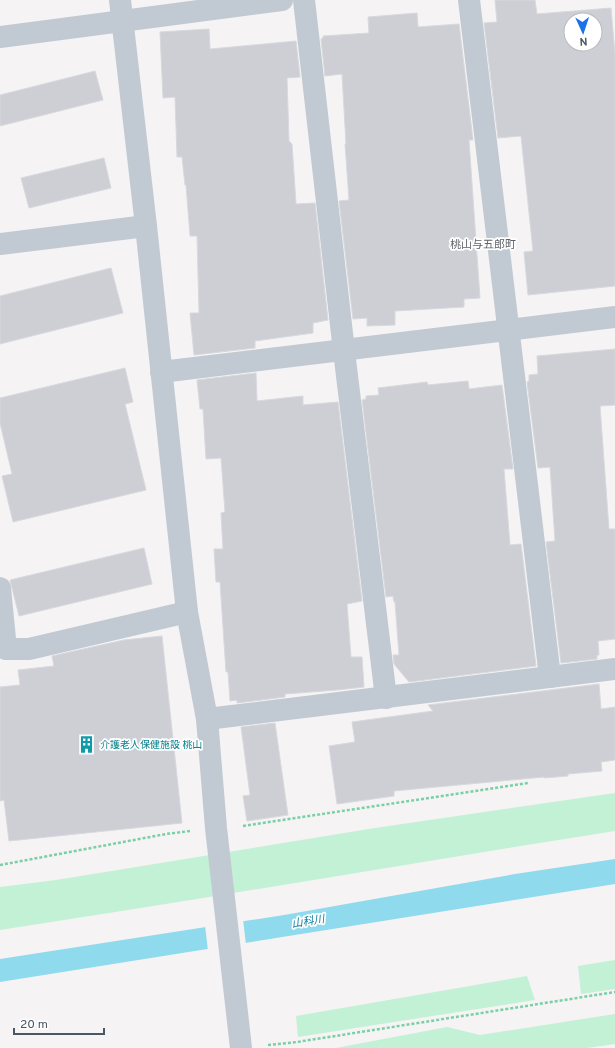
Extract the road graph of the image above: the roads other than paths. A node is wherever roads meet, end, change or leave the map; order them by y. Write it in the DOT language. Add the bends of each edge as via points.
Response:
graph roads {
  1 [pos="282,0"];
  2 [pos="304,0"];
  3 [pos="469,0"];
  4 [pos="121,10"];
  5 [pos="0,37"];
  6 [pos="146,226"];
  7 [pos="0,244"];
  8 [pos="615,317"];
  9 [pos="508,330"];
  10 [pos="344,351"];
  11 [pos="161,372"];
  12 [pos="0,588"];
  13 [pos="187,612"];
  14 [pos="3,647"];
  15 [pos="615,669"];
  16 [pos="550,677"];
  17 [pos="386,698"];
  18 [pos="207,719"];
  19 [pos="240,1041"];
  1 -- 4 [label="street"];
  2 -- 10 [label="street"];
  3 -- 9 [label="street"];
  4 -- 5 [label="street"];
  4 -- 6 [label="street"];
  6 -- 7 [label="street"];
  6 -- 11 [label="street"];
  8 -- 9 [label="street"];
  9 -- 10 [label="street"];
  9 -- 16 [label="street"];
  10 -- 11 [label="street"];
  10 -- 17 [label="street"];
  11 -- 13 [label="street"];
  12 -- 14 [label="street"];
  13 -- 14 [label="street" via="29,649"];
  13 -- 18 [label="street"];
  15 -- 16 [label="street"];
  16 -- 17 [label="street"];
  17 -- 18 [label="street"];
  18 -- 19 [label="street"];
}
